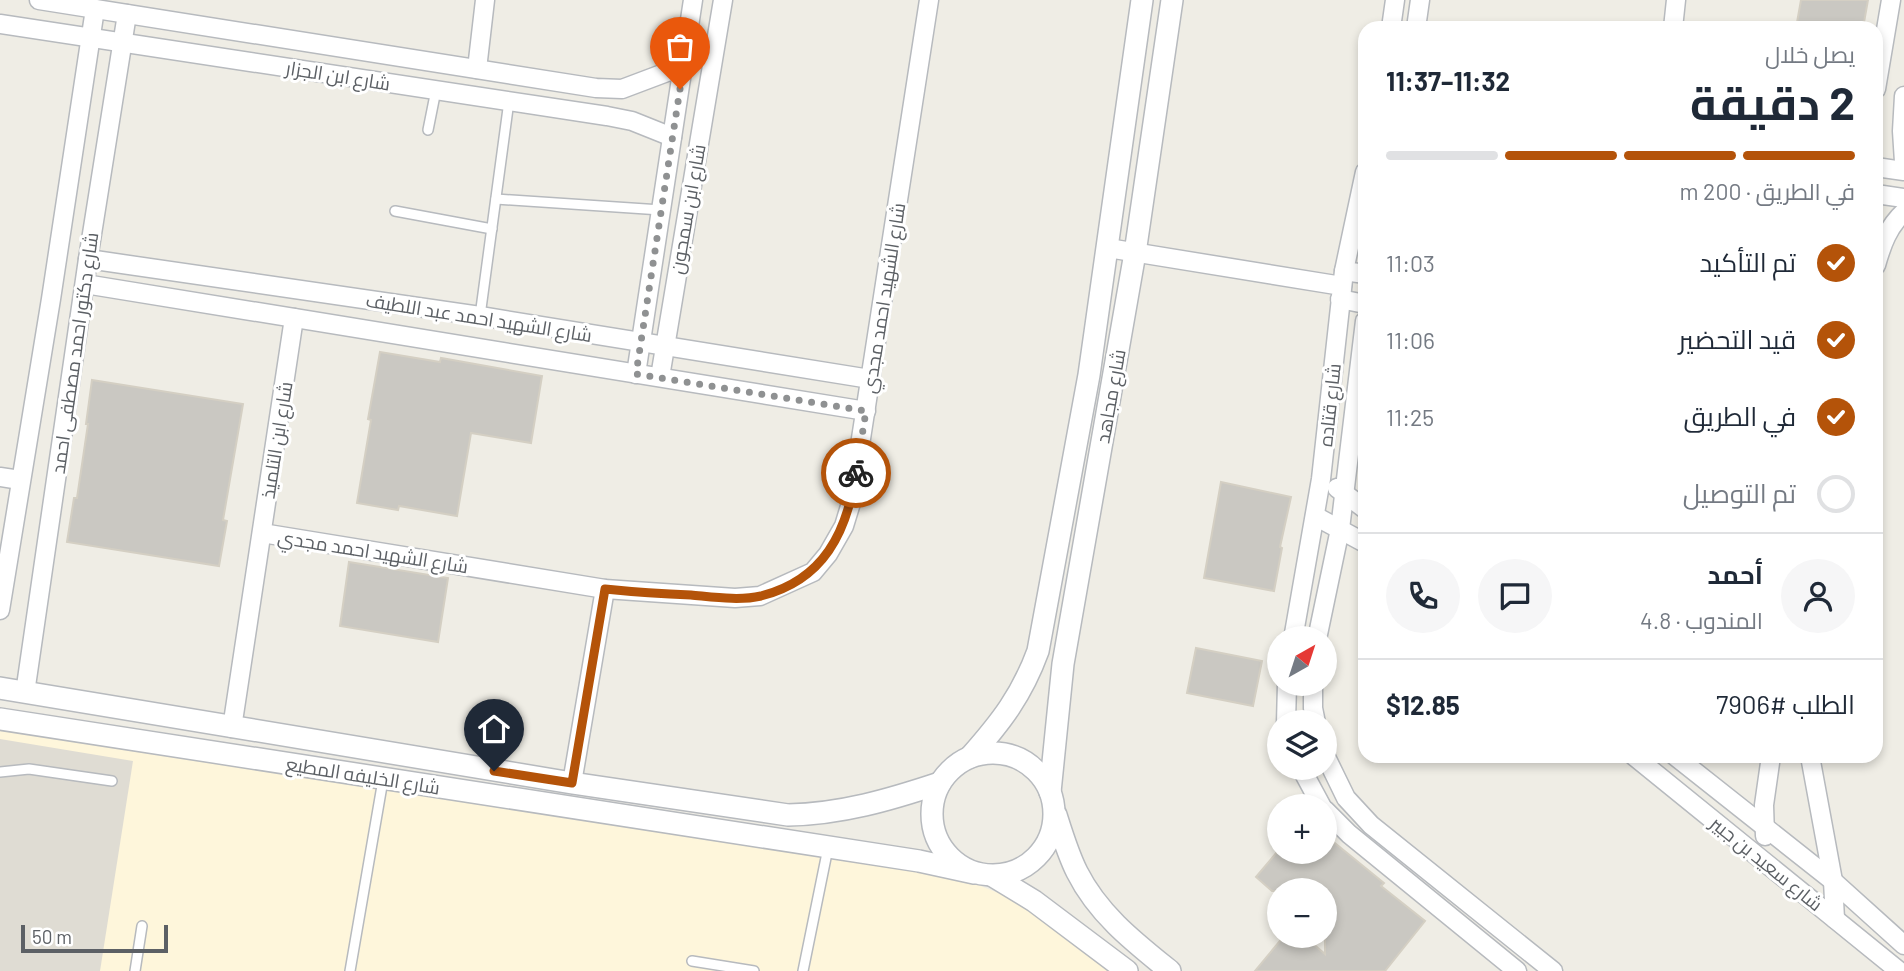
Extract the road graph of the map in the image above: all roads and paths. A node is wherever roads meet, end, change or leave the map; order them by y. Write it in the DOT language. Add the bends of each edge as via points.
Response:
graph roads {
  1 [pos="39,0"];
  2 [pos="485,0"];
  3 [pos="694,0"];
  4 [pos="723,0"];
  5 [pos="929,0"];
  6 [pos="1142,0"];
  7 [pos="1172,0"];
  8 [pos="1395,0"];
  9 [pos="1420,0"];
  10 [pos="1676,0"];
  11 [pos="1891,0"];
  12 [pos="95,9"];
  13 [pos="127,14"];
  14 [pos="1392,21"];
  15 [pos="1417,21"];
  16 [pos="1674,21"];
  17 [pos="0,24"];
  18 [pos="91,38"];
  19 [pos="121,43"];
  20 [pos="1883,47"];
  21 [pos="683,66"];
  22 [pos="477,69"];
  23 [pos="436,90"];
  24 [pos="1904,96"];
  25 [pos="509,101"];
  26 [pos="428,130"];
  27 [pos="672,137"];
  28 [pos="1904,162"];
  29 [pos="1883,168"];
  30 [pos="1904,172"];
  31 [pos="1883,195"];
  32 [pos="1904,198"];
  33 [pos="496,199"];
  34 [pos="1358,206"];
  35 [pos="661,210"];
  36 [pos="395,211"];
  37 [pos="1904,212"];
  38 [pos="492,229"];
  39 [pos="1883,242"];
  40 [pos="1108,248"];
  41 [pos="1135,253"];
  42 [pos="88,259"];
  43 [pos="1358,277"];
  44 [pos="85,284"];
  45 [pos="1342,285"];
  46 [pos="1358,298"];
  47 [pos="481,316"];
  48 [pos="294,318"];
  49 [pos="641,341"];
  50 [pos="665,345"];
  51 [pos="636,374"];
  52 [pos="660,377"];
  53 [pos="870,379"];
  54 [pos="866,411"];
  55 [pos="1358,417"];
  56 [pos="0,477"];
  57 [pos="1321,479"];
  58 [pos="20,480"];
  59 [pos="1344,492"];
  60 [pos="1358,503"];
  61 [pos="1315,516"];
  62 [pos="1340,529"];
  63 [pos="262,533"];
  64 [pos="1358,539"];
  65 [pos="605,589"];
  66 [pos="0,610"];
  67 [pos="1295,626"];
  68 [pos="1320,626"];
  69 [pos="0,688"];
  70 [pos="25,693"];
  71 [pos="0,719"];
  72 [pos="232,728"];
  73 [pos="971,757"];
  74 [pos="1643,763"];
  75 [pos="1684,763"];
  76 [pos="1770,763"];
  77 [pos="1811,763"];
  78 [pos="0,772"];
  79 [pos="383,778"];
  80 [pos="1337,780"];
  81 [pos="112,781"];
  82 [pos="572,783"];
  83 [pos="940,783"];
  84 [pos="1052,802"];
  85 [pos="699,803"];
  86 [pos="1337,822"];
  87 [pos="695,828"];
  88 [pos="1765,829"];
  89 [pos="828,848"];
  90 [pos="1764,861"];
  91 [pos="984,874"];
  92 [pos="1833,881"];
  93 [pos="1835,919"];
  94 [pos="142,926"];
  95 [pos="1904,944"];
  96 [pos="692,961"];
  97 [pos="135,971"];
  98 [pos="350,971"];
  99 [pos="754,971"];
  100 [pos="803,971"];
  101 [pos="1127,971"];
  102 [pos="1170,971"];
  103 [pos="1517,971"];
  104 [pos="1553,971"];
  105 [pos="1899,971"];
  1 -- 12 [label="street, شارع ابن الجزار"];
  2 -- 22 [label="street"];
  3 -- 21 [label="street, شارع ابن سمجون"];
  4 -- 50 [label="street, شارع ابن سمجون"];
  5 -- 53 [label="street, شارع الشهيد احمد مجدي"];
  6 -- 40 [label="street, شارع مجاهد"];
  7 -- 41 [label="street, شارع مجاهد"];
  8 -- 14 [label="street"];
  9 -- 15 [label="street"];
  10 -- 16 [label="street"];
  11 -- 20 [label="street"];
  12 -- 13 [label="street, شارع ابن الجزار"];
  12 -- 18 [label="street, شارع دكتور احمد مصطفى احمد"];
  13 -- 19 [label="street, شارع دكتور احمد مصطفى احمد"];
  13 -- 22 [label="street, شارع ابن الجزار"];
  17 -- 18 [label="street, شارع ابن الجزار"];
  18 -- 19 [label="street, شارع ابن الجزار"];
  18 -- 58 [label="street, شارع دكتور احمد مصطفى احمد"];
  19 -- 23 [label="street, شارع ابن الجزار"];
  19 -- 42 [label="street, شارع دكتور احمد مصطفى احمد"];
  21 -- 22 [label="street, شارع ابن الجزار" via="622,89"];
  21 -- 27 [label="street, شارع ابن سمجون"];
  23 -- 25 [label="street, شارع ابن الجزار"];
  23 -- 26 [label="lane"];
  24 -- 28 [label="street"];
  25 -- 27 [label="street, شارع ابن الجزار" via="632,121"];
  25 -- 33 [label="lane"];
  27 -- 35 [label="street, شارع ابن سمجون"];
  29 -- 30 [label="street"];
  31 -- 32 [label="street"];
  33 -- 35 [label="lane"];
  33 -- 38 [label="lane"];
  34 -- 45 [label="street, شارع قتاده"];
  35 -- 49 [label="street, شارع ابن سمجون"];
  36 -- 38 [label="lane"];
  37 -- 39 [label="street"];
  38 -- 47 [label="lane"];
  40 -- 41 [label="street"];
  40 -- 73 [label="street, شارع مجاهد" via="1038,651 1018,697"];
  41 -- 45 [label="street"];
  41 -- 84 [label="street, شارع مجاهد" via="1063,664"];
  42 -- 44 [label="street, شارع دكتور احمد مصطفى احمد"];
  42 -- 47 [label="street, شارع الشهيد احمد عبد اللطيف"];
  43 -- 45 [label="street"];
  44 -- 48 [label="street, شارع الشهيد احمد عبد اللطيف"];
  44 -- 70 [label="street, شارع دكتور احمد مصطفى احمد"];
  45 -- 46 [label="street"];
  45 -- 57 [label="street, شارع قتاده"];
  47 -- 49 [label="street, شارع الشهيد احمد عبد اللطيف"];
  48 -- 51 [label="street, شارع الشهيد احمد عبد اللطيف"];
  48 -- 63 [label="street, شارع ابن التلميذ"];
  49 -- 50 [label="street, شارع الشهيد احمد عبد اللطيف"];
  49 -- 51 [label="street, شارع ابن سمجون"];
  50 -- 52 [label="street, شارع ابن سمجون"];
  50 -- 53 [label="street, شارع الشهيد احمد عبد اللطيف"];
  51 -- 52 [label="street, شارع الشهيد احمد عبد اللطيف"];
  52 -- 54 [label="street, شارع الشهيد احمد عبد اللطيف"];
  53 -- 54 [label="street, شارع الشهيد احمد مجدي"];
  54 -- 65 [label="street, شارع الشهيد احمد مجدي" via="844,526 813,572 760,596"];
  55 -- 59 [label="street, شارع قتاده"];
  56 -- 58 [label="street"];
  57 -- 59 [label="street"];
  57 -- 61 [label="street, شارع قتاده"];
  58 -- 66 [label="street, شارع دكتور احمد مصطفى احمد"];
  59 -- 60 [label="street"];
  59 -- 62 [label="street, شارع قتاده"];
  61 -- 62 [label="street"];
  61 -- 67 [label="street, شارع قتاده"];
  62 -- 64 [label="street"];
  62 -- 68 [label="street, شارع قتاده"];
  63 -- 65 [label="street, شارع الشهيد احمد مجدي"];
  63 -- 72 [label="street, شارع ابن التلميذ"];
  65 -- 82 [label="street"];
  69 -- 70 [label="street, شارع الخليفه المطيع"];
  70 -- 72 [label="street, شارع الخليفه المطيع"];
  71 -- 79 [label="street, شارع الخليفه المطيع"];
  72 -- 82 [label="street, شارع الخليفه المطيع"];
  73 -- 83 [label="street" via="958,763"];
  73 -- 84 [label="street" via="989,753 1026,762 1041,775"];
  74 -- 90 [label="street, شارع سعيد بن جبير"];
  75 -- 88 [label="street, شارع سعيد بن جبير"];
  76 -- 88 [label="street"];
  77 -- 92 [label="street"];
  78 -- 81 [label="lane" via="29,769"];
  79 -- 87 [label="street, شارع الخليفه المطيع"];
  79 -- 98 [label="lane"];
  80 -- 104 [label="street" via="1346,798 1371,825"];
  82 -- 85 [label="street, شارع الخليفه المطيع"];
  83 -- 85 [label="street, شارع الخليفه المطيع" via="821,814 788,815"];
  83 -- 91 [label="street" via="932,804 940,846 955,862"];
  84 -- 91 [label="street" via="1052,831 1031,864 1013,873"];
  84 -- 102 [label="street" via="1090,894 1107,916"];
  85 -- 87 [label="street"];
  86 -- 103 [label="street"];
  87 -- 89 [label="street, شارع الخليفه المطيع"];
  88 -- 90 [label="street"];
  88 -- 92 [label="street, شارع سعيد بن جبير"];
  89 -- 91 [label="street, شارع الخليفه المطيع"];
  89 -- 100 [label="lane"];
  90 -- 93 [label="street, شارع سعيد بن جبير"];
  91 -- 101 [label="street, شارع الخليفه المطيع" via="1042,906"];
  92 -- 93 [label="street"];
  92 -- 95 [label="street, شارع سعيد بن جبير"];
  93 -- 105 [label="street, شارع سعيد بن جبير"];
  94 -- 97 [label="lane"];
  96 -- 99 [label="lane"];
}
